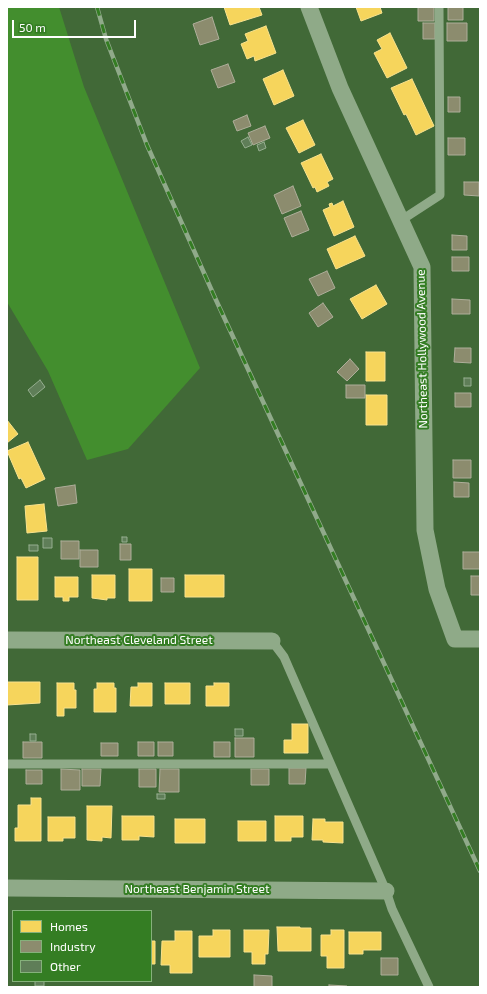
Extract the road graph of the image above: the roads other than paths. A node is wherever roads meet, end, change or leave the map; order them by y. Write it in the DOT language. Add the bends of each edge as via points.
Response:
graph roads {
  1 [pos="309,7"];
  2 [pos="439,7"];
  3 [pos="400,221"];
  4 [pos="480,639"];
  5 [pos="7,640"];
  6 [pos="272,641"];
  7 [pos="7,764"];
  8 [pos="330,764"];
  9 [pos="7,888"];
  10 [pos="386,891"];
  11 [pos="429,987"];
  1 -- 3 [label="street, Northeast Hollywood Avenue" via="340,88"];
  2 -- 3 [label="lane" via="440,195"];
  3 -- 4 [label="street, Northeast Hollywood Avenue" via="422,268 425,530 437,589 456,639"];
  5 -- 6 [label="street, Northeast Cleveland Street"];
  6 -- 8 [label="lane" via="284,657"];
  7 -- 8 [label="lane"];
  8 -- 10 [label="lane"];
  9 -- 10 [label="street, Northeast Benjamin Street"];
  10 -- 11 [label="lane"];
}
